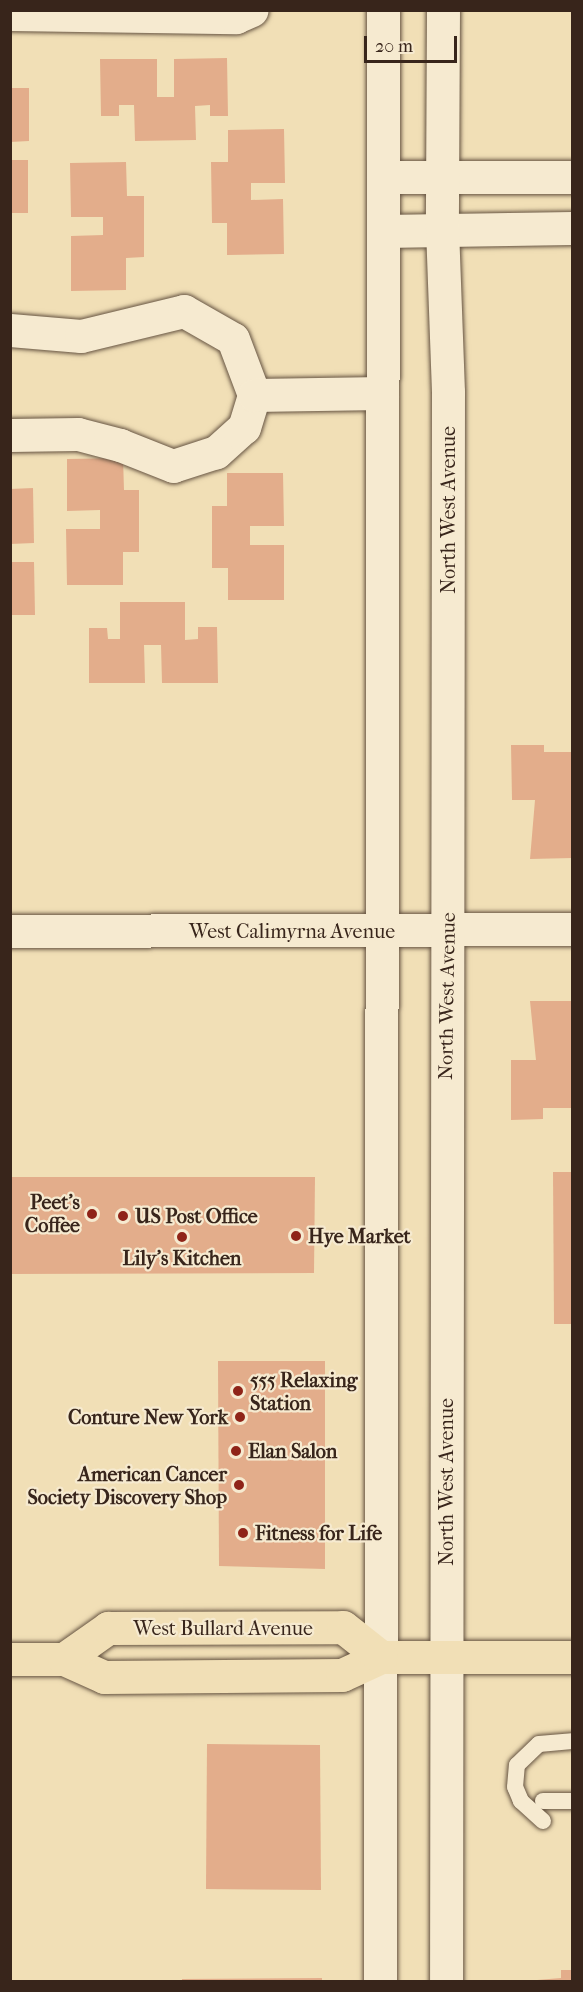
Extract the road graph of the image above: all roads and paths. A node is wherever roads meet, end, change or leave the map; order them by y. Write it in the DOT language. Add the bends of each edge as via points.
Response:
graph roads {
  1 [pos="252,10"];
  2 [pos="383,10"];
  3 [pos="443,10"];
  4 [pos="10,14"];
  5 [pos="383,177"];
  6 [pos="443,177"];
  7 [pos="573,177"];
  8 [pos="442,228"];
  9 [pos="573,228"];
  10 [pos="383,231"];
  11 [pos="10,330"];
  12 [pos="382,393"];
  13 [pos="255,395"];
  14 [pos="10,435"];
  15 [pos="573,929"];
  16 [pos="10,931"];
  17 [pos="384,931"];
  18 [pos="448,931"];
  19 [pos="573,1656"];
  20 [pos="381,1657"];
  21 [pos="445,1658"];
  22 [pos="10,1659"];
  23 [pos="63,1659"];
  24 [pos="573,1741"];
  25 [pos="543,1801"];
  26 [pos="573,1802"];
  27 [pos="543,1821"];
  28 [pos="380,1982"];
  29 [pos="446,1982"];
  1 -- 4 [label="main road" via="236,17"];
  2 -- 5 [label="main road"];
  3 -- 6 [label="main road, North West Avenue"];
  5 -- 6 [label="main road"];
  5 -- 10 [label="main road"];
  6 -- 7 [label="main road"];
  6 -- 8 [label="main road, North West Avenue"];
  8 -- 9 [label="main road"];
  8 -- 10 [label="main road"];
  8 -- 18 [label="main road, North West Avenue" via="448,392"];
  10 -- 12 [label="main road"];
  11 -- 13 [label="main road" via="81,336 184,311 233,339"];
  12 -- 13 [label="main road"];
  12 -- 17 [label="main road"];
  13 -- 14 [label="main road" via="244,427 223,446 173,466 78,434"];
  15 -- 18 [label="main road, West Calimyrna Avenue"];
  16 -- 17 [label="main road, West Calimyrna Avenue"];
  17 -- 18 [label="main road, West Calimyrna Avenue"];
  17 -- 20 [label="main road"];
  18 -- 21 [label="main road, North West Avenue"];
  19 -- 21 [label="main road"];
  20 -- 21 [label="main road"];
  20 -- 23 [label="main road" via="342,1675 116,1677 104,1677"];
  20 -- 23 [label="main road, West Bullard Avenue" via="343,1627 108,1628"];
  20 -- 28 [label="main road"];
  21 -- 29 [label="main road, North West Avenue"];
  22 -- 23 [label="main road"];
  24 -- 27 [label="lane" via="539,1744 517,1765 514,1780 521,1801"];
  25 -- 26 [label="lane"];
}
